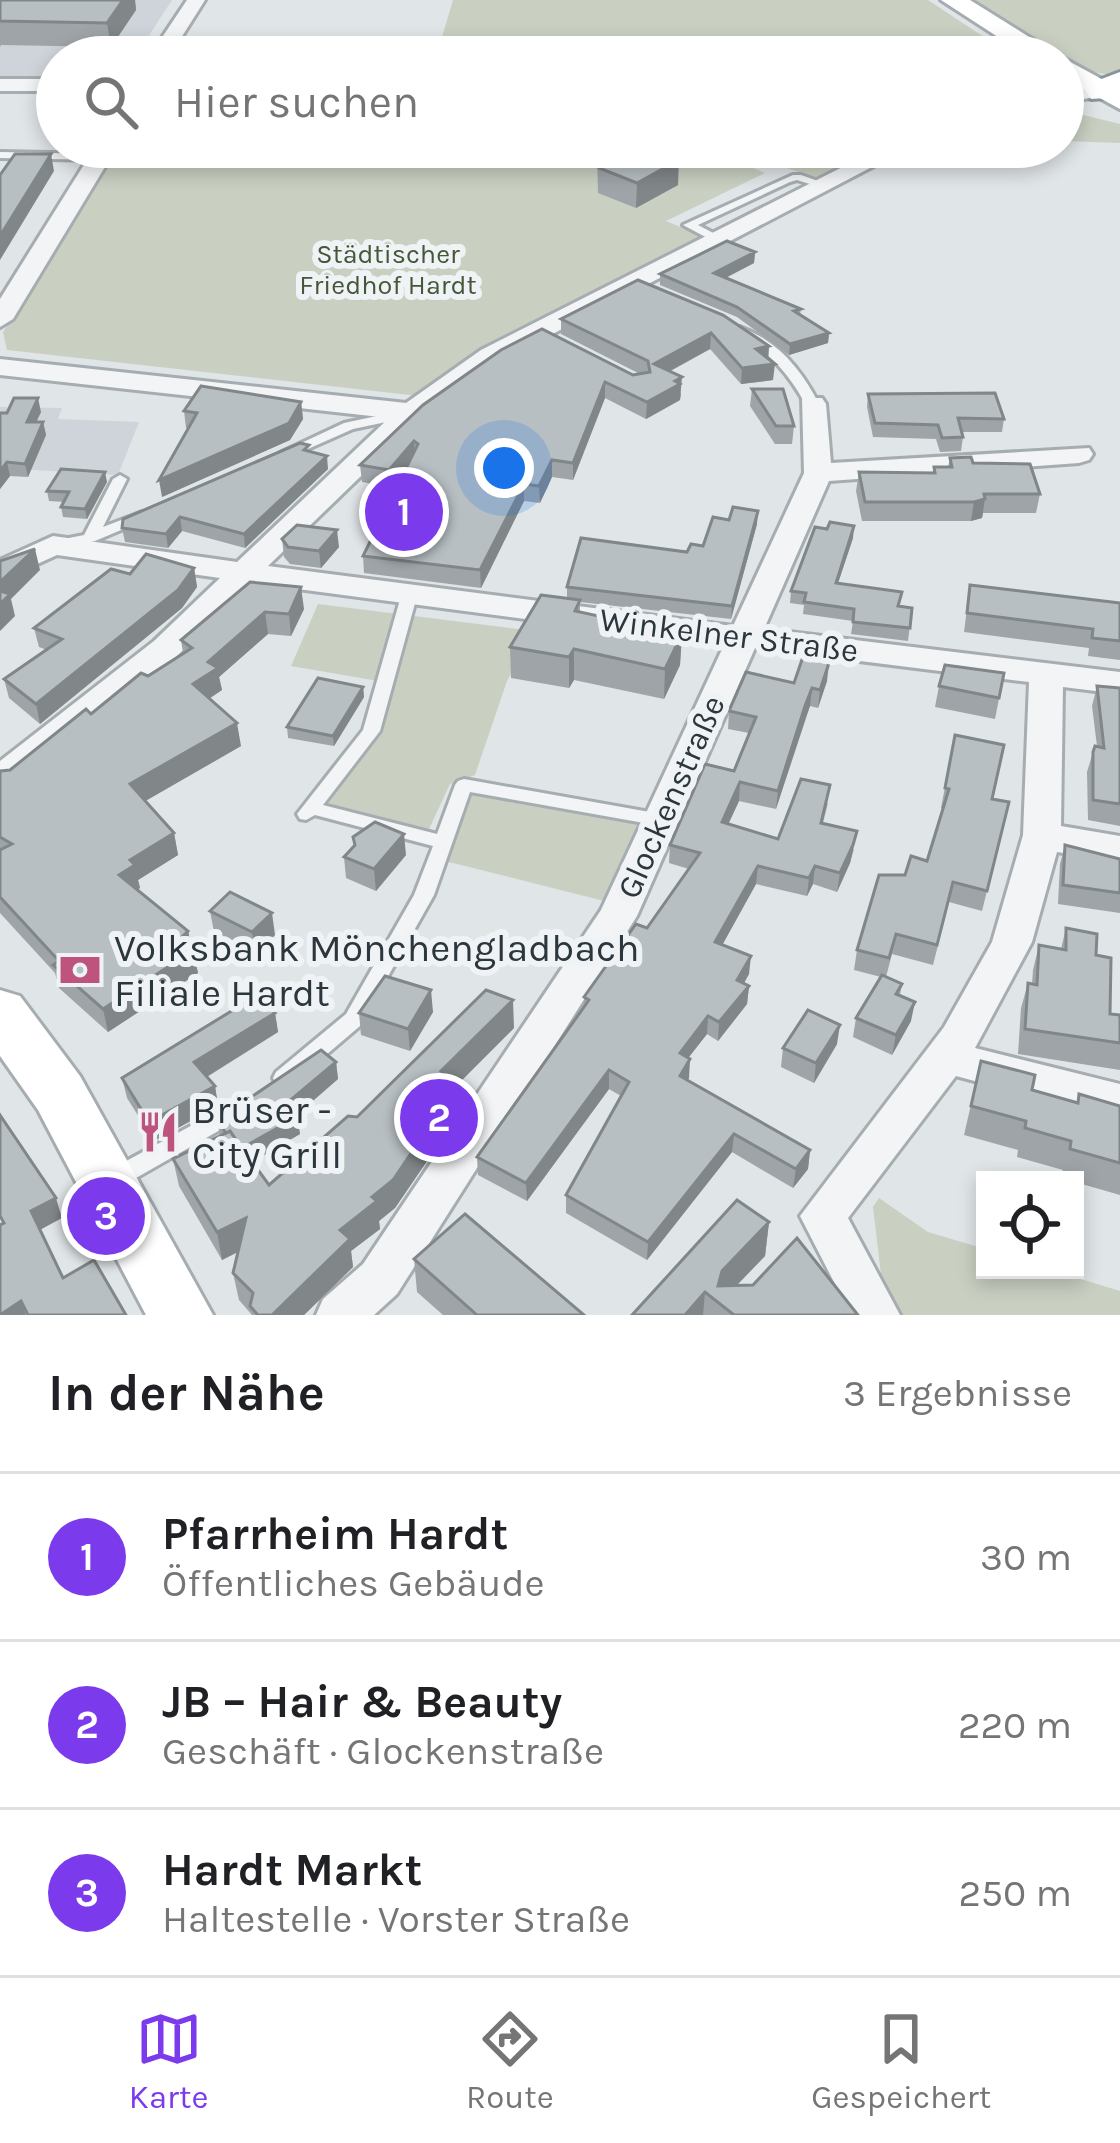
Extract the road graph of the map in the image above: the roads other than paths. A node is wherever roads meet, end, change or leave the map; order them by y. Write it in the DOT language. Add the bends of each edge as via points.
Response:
graph roads {
  1 [pos="196,0"];
  2 [pos="953,0"];
  3 [pos="173,36"];
  4 [pos="1008,36"];
  5 [pos="1084,76"];
  6 [pos="0,85"];
  7 [pos="36,85"];
  8 [pos="1116,92"];
  9 [pos="1084,94"];
  10 [pos="36,154"];
  11 [pos="0,155"];
  12 [pos="93,168"];
  13 [pos="860,168"];
  14 [pos="0,319"];
  15 [pos="730,326"];
  16 [pos="0,367"];
  17 [pos="812,404"];
  18 [pos="411,412"];
  19 [pos="1079,454"];
  20 [pos="263,464"];
  21 [pos="818,473"];
  22 [pos="120,479"];
  23 [pos="155,510"];
  24 [pos="90,538"];
  25 [pos="53,545"];
  26 [pos="0,572"];
  27 [pos="244,573"];
  28 [pos="409,596"];
  29 [pos="742,637"];
  30 [pos="1046,677"];
  31 [pos="1120,683"];
  32 [pos="0,780"];
  33 [pos="661,820"];
  34 [pos="1042,836"];
  35 [pos="444,842"];
  36 [pos="1120,849"];
  37 [pos="0,1012"];
  38 [pos="950,1058"];
  39 [pos="1120,1102"];
  40 [pos="108,1183"];
  41 [pos="180,1315"];
  42 [pos="340,1315"];
  43 [pos="876,1315"];
  1 -- 3 [label="street"];
  2 -- 4 [label="main road"];
  5 -- 8 [label="main road"];
  6 -- 7 [label="street"];
  8 -- 9 [label="street"];
  10 -- 11 [label="lane"];
  12 -- 14 [label="street"];
  13 -- 18 [label="street" via="717,239 644,290 550,338 490,356"];
  15 -- 17 [label="lane" via="790,365"];
  16 -- 18 [label="street"];
  17 -- 21 [label="street"];
  18 -- 20 [label="lane" via="350,426"];
  18 -- 27 [label="street"];
  19 -- 21 [label="street"];
  21 -- 29 [label="street, Glockenstraße"];
  22 -- 24 [label="lane"];
  23 -- 24 [label="lane"];
  24 -- 25 [label="lane"];
  25 -- 26 [label="street"];
  25 -- 27 [label="street, Winkelner Straße"];
  27 -- 28 [label="street, Winkelner Straße"];
  27 -- 32 [label="street" via="166,648"];
  28 -- 29 [label="street, Winkelner Straße"];
  28 -- 35 [label="lane" via="371,731 308,811"];
  29 -- 30 [label="street, Winkelner Straße"];
  29 -- 33 [label="street, Glockenstraße"];
  30 -- 31 [label="street, Winkelner Straße"];
  30 -- 34 [label="street"];
  33 -- 35 [label="lane" via="464,785"];
  33 -- 42 [label="street, Glockenstraße" via="618,916 562,1006 380,1279"];
  34 -- 36 [label="street"];
  34 -- 38 [label="street" via="1009,949"];
  35 -- 40 [label="lane" via="424,895 353,1020 255,1100"];
  37 -- 40 [label="main road" via="59,1093"];
  38 -- 39 [label="street"];
  38 -- 43 [label="street" via="816,1224"];
  40 -- 41 [label="main road"];
}
